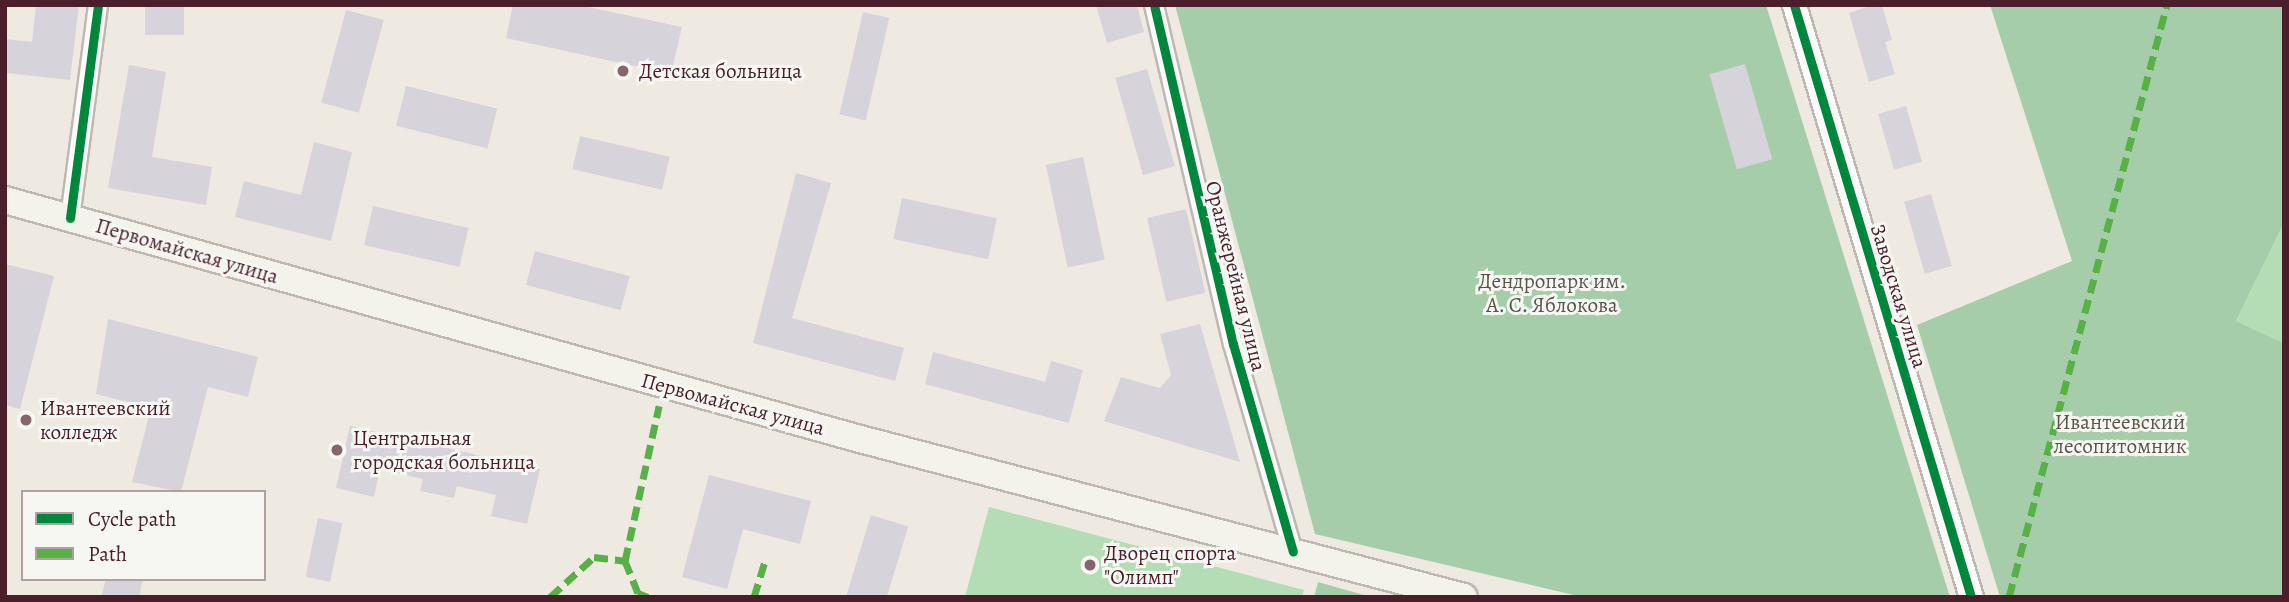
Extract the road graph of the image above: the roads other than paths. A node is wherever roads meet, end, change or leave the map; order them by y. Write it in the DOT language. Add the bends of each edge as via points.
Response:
graph roads {
  1 [pos="98,5"];
  2 [pos="1154,5"];
  3 [pos="1794,5"];
  4 [pos="5,200"];
  5 [pos="70,218"];
  6 [pos="1293,552"];
  7 [pos="1464,597"];
  8 [pos="1971,597"];
  1 -- 5 [label="street"];
  2 -- 6 [label="street, Оранжерейная улица" via="1233,344"];
  3 -- 8 [label="street, Заводская улица"];
  4 -- 5 [label="main road, Первомайская улица"];
  5 -- 6 [label="main road, Первомайская улица" via="358,302"];
  6 -- 7 [label="main road, Первомайская улица"];
}
